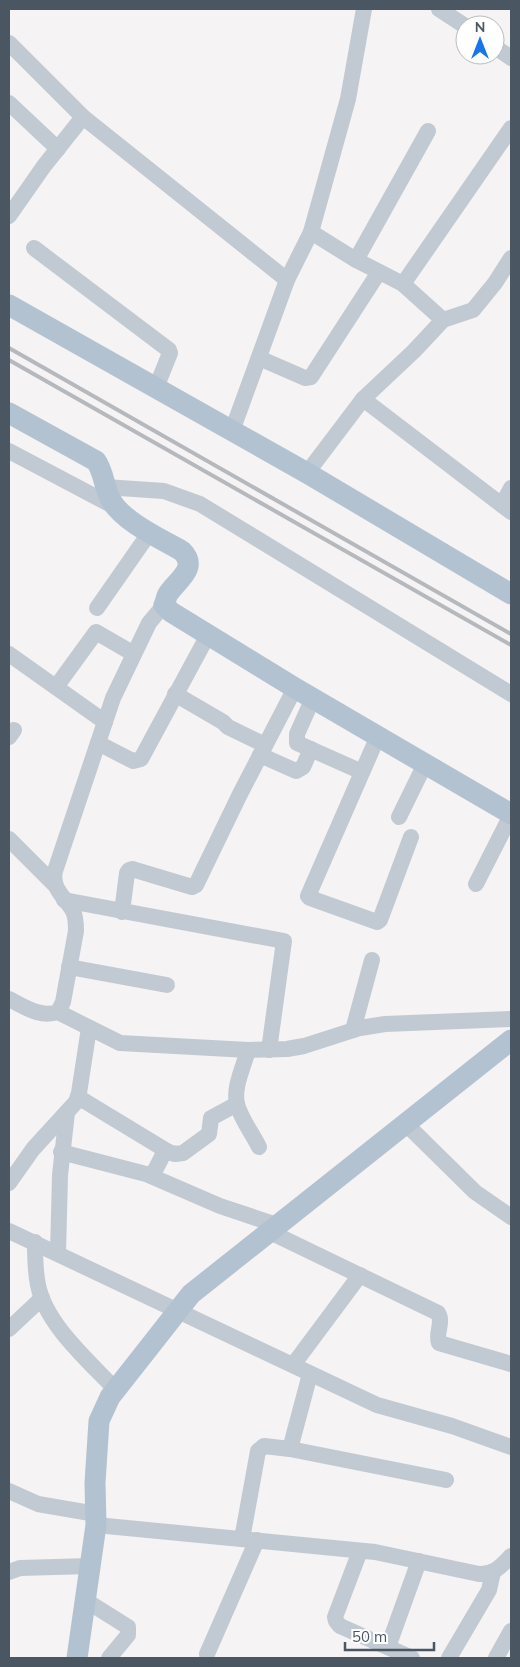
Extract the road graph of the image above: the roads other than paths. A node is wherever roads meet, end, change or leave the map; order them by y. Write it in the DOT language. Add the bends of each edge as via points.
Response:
graph roads {
  1 [pos="364,9"];
  2 [pos="439,9"];
  3 [pos="455,19"];
  4 [pos="9,44"];
  5 [pos="9,103"];
  6 [pos="83,117"];
  7 [pos="511,128"];
  8 [pos="428,131"];
  9 [pos="58,149"];
  10 [pos="11,208"];
  11 [pos="311,232"];
  12 [pos="34,248"];
  13 [pos="511,258"];
  14 [pos="356,260"];
  15 [pos="379,272"];
  16 [pos="287,280"];
  17 [pos="403,284"];
  18 [pos="9,306"];
  19 [pos="443,320"];
  20 [pos="259,358"];
  21 [pos="156,388"];
  22 [pos="363,399"];
  23 [pos="9,413"];
  24 [pos="232,430"];
  25 [pos="9,451"];
  26 [pos="307,473"];
  27 [pos="105,487"];
  28 [pos="511,488"];
  29 [pos="115,507"];
  30 [pos="507,508"];
  31 [pos="150,532"];
  32 [pos="511,594"];
  33 [pos="164,605"];
  34 [pos="97,608"];
  35 [pos="208,635"];
  36 [pos="9,654"];
  37 [pos="134,654"];
  38 [pos="56,687"];
  39 [pos="304,693"];
  40 [pos="175,694"];
  41 [pos="511,694"];
  42 [pos="105,722"];
  43 [pos="378,736"];
  44 [pos="98,743"];
  45 [pos="311,749"];
  46 [pos="263,750"];
  47 [pos="425,764"];
  48 [pos="362,772"];
  49 [pos="511,815"];
  50 [pos="399,816"];
  51 [pos="412,837"];
  52 [pos="9,839"];
  53 [pos="54,884"];
  54 [pos="476,884"];
  55 [pos="64,900"];
  56 [pos="122,912"];
  57 [pos="372,960"];
  58 [pos="69,967"];
  59 [pos="167,985"];
  60 [pos="9,1000"];
  61 [pos="58,1012"];
  62 [pos="511,1019"];
  63 [pos="89,1028"];
  64 [pos="353,1030"];
  65 [pos="511,1040"];
  66 [pos="248,1050"];
  67 [pos="269,1050"];
  68 [pos="78,1097"];
  69 [pos="237,1104"];
  70 [pos="67,1112"];
  71 [pos="406,1124"];
  72 [pos="259,1146"];
  73 [pos="167,1150"];
  74 [pos="61,1152"];
  75 [pos="152,1176"];
  76 [pos="9,1183"];
  77 [pos="511,1217"];
  78 [pos="274,1229"];
  79 [pos="9,1231"];
  80 [pos="35,1242"];
  81 [pos="58,1253"];
  82 [pos="360,1275"];
  83 [pos="42,1298"];
  84 [pos="178,1310"];
  85 [pos="9,1329"];
  86 [pos="511,1364"];
  87 [pos="292,1365"];
  88 [pos="310,1374"];
  89 [pos="116,1390"];
  90 [pos="511,1447"];
  91 [pos="290,1449"];
  92 [pos="446,1480"];
  93 [pos="9,1491"];
  94 [pos="96,1519"];
  95 [pos="249,1540"];
  96 [pos="360,1550"];
  97 [pos="511,1556"];
  98 [pos="418,1561"];
  99 [pos="90,1566"];
  100 [pos="9,1572"];
  101 [pos="493,1572"];
  102 [pos="85,1600"];
  103 [pos="511,1631"];
  104 [pos="388,1647"];
  105 [pos="208,1654"];
  106 [pos="77,1658"];
  107 [pos="108,1658"];
  108 [pos="412,1658"];
  109 [pos="449,1658"];
  110 [pos="496,1658"];
  1 -- 11 [label="street" via="348,99"];
  2 -- 3 [label="street"];
  4 -- 6 [label="street"];
  5 -- 9 [label="street"];
  6 -- 9 [label="street"];
  6 -- 16 [label="street"];
  7 -- 17 [label="street"];
  8 -- 14 [label="street"];
  9 -- 10 [label="street"];
  11 -- 14 [label="street"];
  11 -- 16 [label="street"];
  12 -- 21 [label="street" via="169,350"];
  13 -- 19 [label="street" via="473,310"];
  14 -- 15 [label="street"];
  15 -- 17 [label="street"];
  15 -- 20 [label="street" via="309,378"];
  16 -- 20 [label="street"];
  17 -- 19 [label="street"];
  18 -- 21 [label="main road"];
  19 -- 22 [label="street"];
  20 -- 24 [label="street"];
  21 -- 24 [label="main road"];
  22 -- 26 [label="street"];
  22 -- 30 [label="street"];
  23 -- 27 [label="main road" via="96,461"];
  24 -- 26 [label="main road"];
  25 -- 29 [label="street"];
  26 -- 32 [label="main road"];
  27 -- 29 [label="main road"];
  27 -- 41 [label="street" via="164,491 200,504"];
  28 -- 30 [label="street"];
  29 -- 31 [label="main road"];
  31 -- 33 [label="main road" via="188,557 188,570 167,595"];
  31 -- 34 [label="street"];
  33 -- 35 [label="main road"];
  33 -- 37 [label="street" via="149,622"];
  35 -- 39 [label="main road"];
  35 -- 40 [label="street"];
  36 -- 38 [label="street"];
  37 -- 38 [label="street" via="96,632"];
  37 -- 42 [label="street"];
  38 -- 42 [label="street"];
  39 -- 43 [label="main road"];
  39 -- 45 [label="street" via="296,740"];
  39 -- 46 [label="street"];
  40 -- 44 [label="street" via="139,760 133,761"];
  40 -- 46 [label="street"];
  42 -- 44 [label="street"];
  43 -- 47 [label="main road"];
  43 -- 48 [label="street"];
  44 -- 53 [label="street" via="55,872"];
  45 -- 46 [label="street" via="303,767 296,771"];
  45 -- 48 [label="street"];
  46 -- 56 [label="street" via="196,885 192,887 129,870"];
  47 -- 49 [label="main road"];
  47 -- 50 [label="street"];
  48 -- 51 [label="street" via="309,892 310,898 377,922"];
  49 -- 54 [label="street"];
  52 -- 53 [label="street"];
  53 -- 55 [label="street"];
  55 -- 56 [label="street"];
  55 -- 58 [label="street" via="72,909 76,923"];
  56 -- 67 [label="street" via="284,942"];
  57 -- 64 [label="street"];
  58 -- 59 [label="street"];
  58 -- 61 [label="street"];
  60 -- 61 [label="street" via="40,1014"];
  61 -- 63 [label="street"];
  62 -- 64 [label="street" via="386,1024"];
  63 -- 66 [label="street" via="127,1044"];
  63 -- 68 [label="street"];
  64 -- 67 [label="street" via="304,1046"];
  65 -- 71 [label="main road"];
  66 -- 67 [label="street"];
  66 -- 69 [label="street"];
  68 -- 70 [label="street"];
  68 -- 73 [label="street"];
  69 -- 72 [label="street"];
  69 -- 73 [label="street" via="213,1116 209,1134 187,1150 179,1154"];
  70 -- 74 [label="street"];
  70 -- 76 [label="street" via="34,1148"];
  71 -- 77 [label="street" via="475,1192"];
  71 -- 78 [label="main road"];
  73 -- 75 [label="street"];
  74 -- 75 [label="street"];
  74 -- 81 [label="street"];
  75 -- 78 [label="street"];
  78 -- 82 [label="street"];
  78 -- 84 [label="main road" via="191,1294"];
  79 -- 80 [label="street"];
  80 -- 81 [label="street"];
  80 -- 83 [label="street" via="36,1271"];
  81 -- 84 [label="street"];
  82 -- 86 [label="street" via="438,1313 441,1319 439,1342"];
  82 -- 87 [label="street"];
  83 -- 85 [label="street"];
  83 -- 89 [label="street" via="66,1336"];
  84 -- 87 [label="street"];
  84 -- 89 [label="main road"];
  87 -- 88 [label="street"];
  88 -- 90 [label="street" via="377,1405"];
  88 -- 91 [label="street"];
  89 -- 94 [label="main road" via="99,1421 94,1483"];
  91 -- 92 [label="street"];
  91 -- 95 [label="street" via="264,1446 258,1451"];
  93 -- 94 [label="street" via="38,1504"];
  94 -- 95 [label="street"];
  94 -- 99 [label="main road"];
  95 -- 96 [label="street"];
  95 -- 105 [label="street"];
  96 -- 98 [label="street"];
  96 -- 104 [label="street" via="335,1617 340,1626"];
  97 -- 101 [label="street"];
  98 -- 101 [label="street" via="479,1574"];
  98 -- 104 [label="street"];
  99 -- 100 [label="street" via="20,1568"];
  99 -- 102 [label="main road"];
  101 -- 109 [label="street" via="489,1590"];
  102 -- 106 [label="main road"];
  102 -- 107 [label="street" via="128,1628 128,1635"];
  103 -- 110 [label="street"];
  104 -- 108 [label="street"];
}
